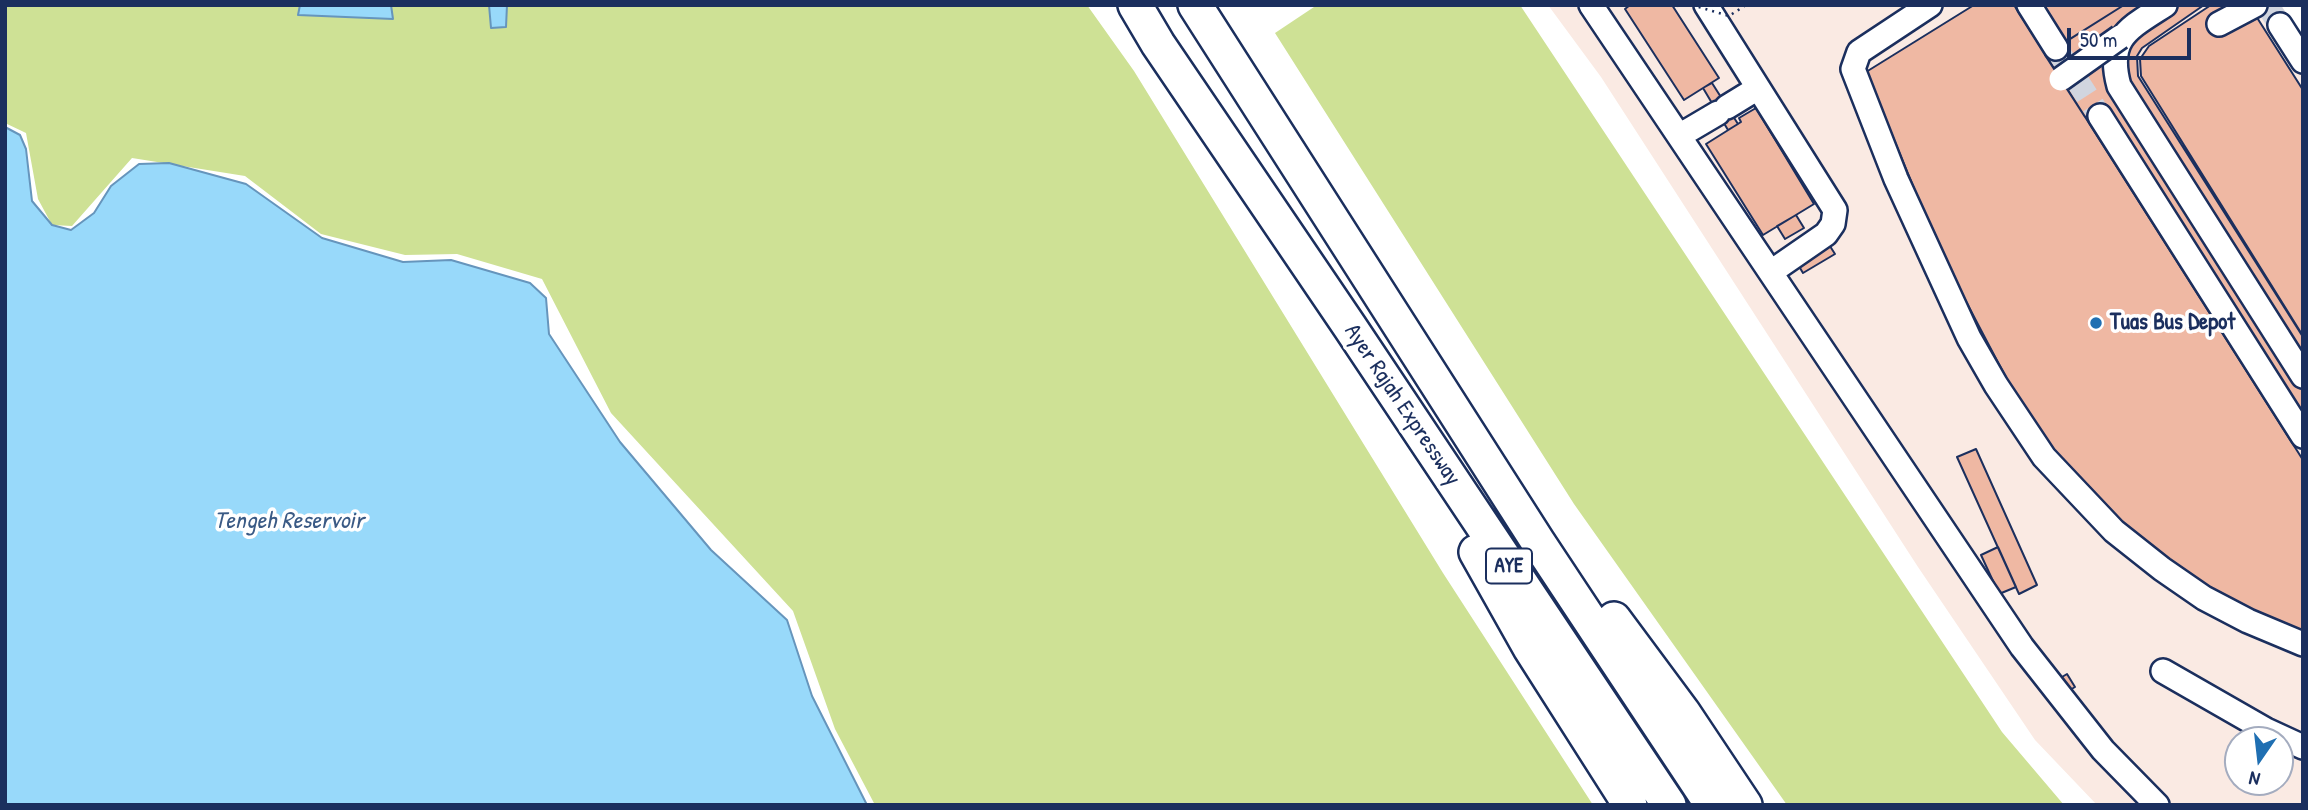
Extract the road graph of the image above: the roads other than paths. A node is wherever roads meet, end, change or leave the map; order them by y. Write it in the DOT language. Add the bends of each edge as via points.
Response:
graph roads {
  1 [pos="1135,5"];
  2 [pos="1195,5"];
  3 [pos="1591,5"];
  4 [pos="1706,5"];
  5 [pos="1930,5"];
  6 [pos="2029,5"];
  7 [pos="2165,5"];
  8 [pos="2250,8"];
  9 [pos="2219,24"];
  10 [pos="2280,25"];
  11 [pos="2120,37"];
  12 [pos="2056,48"];
  13 [pos="2303,61"];
  14 [pos="2060,79"];
  15 [pos="1758,88"];
  16 [pos="2100,117"];
  17 [pos="1679,136"];
  18 [pos="1771,272"];
  19 [pos="1350,327"];
  20 [pos="2303,376"];
  21 [pos="2303,436"];
  22 [pos="1520,511"];
  23 [pos="2303,643"];
  24 [pos="2164,671"];
  25 [pos="2303,747"];
  26 [pos="1630,805"];
  27 [pos="1668,805"];
  28 [pos="1712,805"];
  29 [pos="1745,805"];
  30 [pos="2157,805"];
  1 -- 19 [label="highway, Ayer Rajah Expressway / AYE"];
  2 -- 22 [label="highway, Ayer Rajah Expressway / AYE"];
  3 -- 17 [label="lane"];
  4 -- 15 [label="lane"];
  5 -- 23 [label="lane" via="1859,52 1853,69 1896,179 1969,338 1996,385 2044,457 2114,531 2204,598"];
  6 -- 12 [label="lane"];
  7 -- 11 [label="lane"];
  8 -- 9 [label="lane"];
  10 -- 13 [label="lane"];
  11 -- 14 [label="lane, bridge"];
  11 -- 20 [label="lane" via="2114,55 2119,86"];
  15 -- 17 [label="lane"];
  15 -- 18 [label="lane" via="1835,210 1826,234"];
  16 -- 21 [label="lane"];
  17 -- 18 [label="lane"];
  18 -- 30 [label="lane" via="2022,647 2103,750"];
  19 -- 26 [label="highway" via="1530,648"];
  19 -- 27 [label="highway, Ayer Rajah Expressway / AYE"];
  22 -- 28 [label="highway, Ayer Rajah Expressway / AYE"];
  22 -- 29 [label="highway" via="1540,519 1683,712"];
  24 -- 25 [label="lane"];
}
